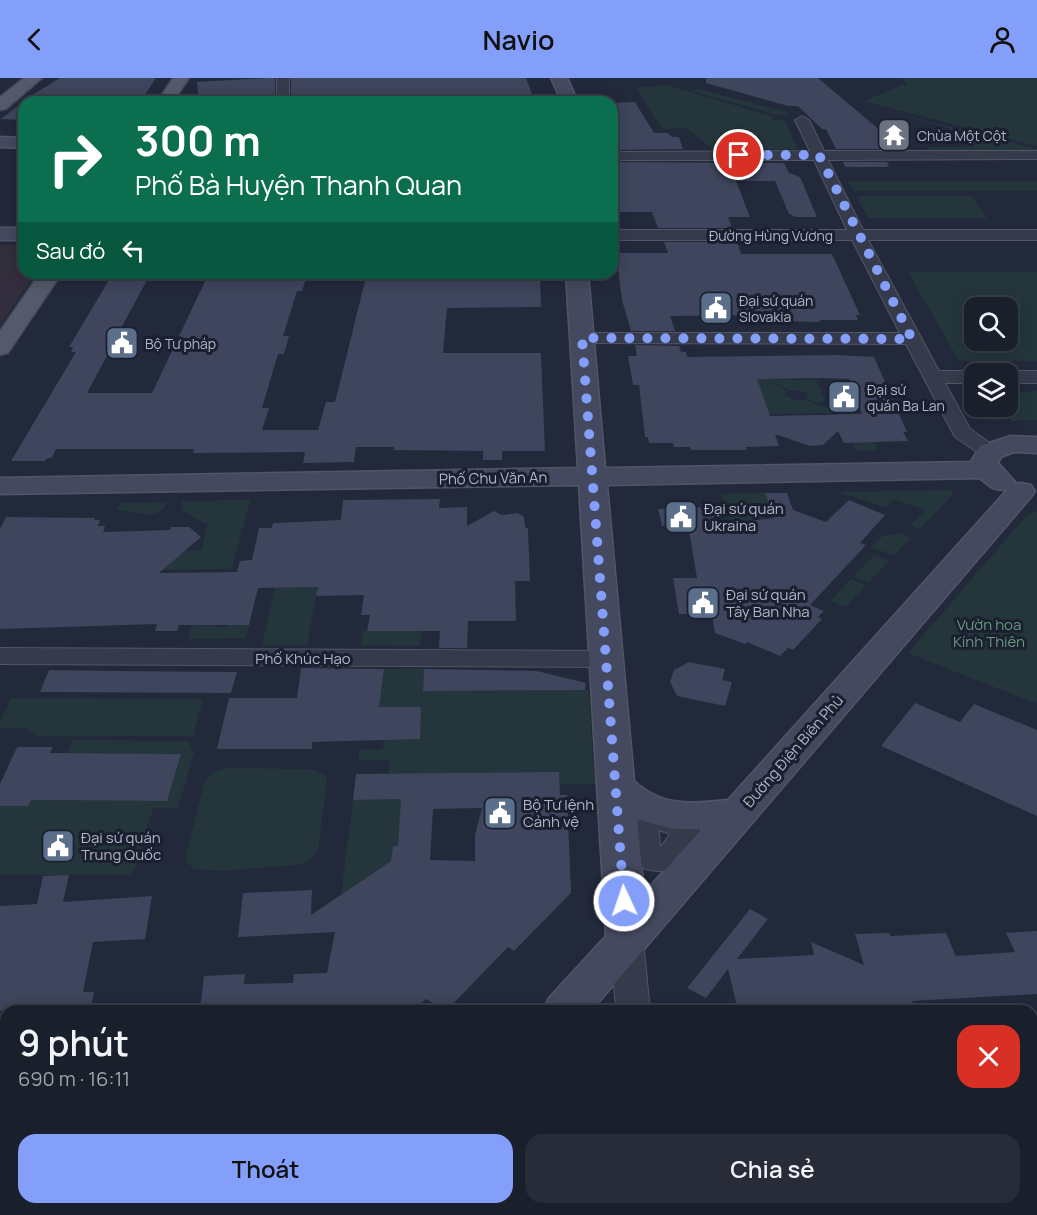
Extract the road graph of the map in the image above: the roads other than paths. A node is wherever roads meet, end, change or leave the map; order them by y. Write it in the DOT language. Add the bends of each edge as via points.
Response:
graph roads {
  1 [pos="34,78"];
  2 [pos="181,78"];
  3 [pos="283,78"];
  4 [pos="559,78"];
  5 [pos="169,96"];
  6 [pos="283,96"];
  7 [pos="567,96"];
  8 [pos="2,102"];
  9 [pos="802,120"];
  10 [pos="0,142"];
  11 [pos="18,143"];
  12 [pos="819,155"];
  13 [pos="1037,155"];
  14 [pos="618,156"];
  15 [pos="0,234"];
  16 [pos="18,234"];
  17 [pos="618,235"];
  18 [pos="857,235"];
  19 [pos="1037,235"];
  20 [pos="47,279"];
  21 [pos="577,279"];
  22 [pos="582,338"];
  23 [pos="912,339"];
  24 [pos="0,348"];
  25 [pos="932,377"];
  26 [pos="964,377"];
  27 [pos="1018,377"];
  28 [pos="1037,377"];
  29 [pos="1037,445"];
  30 [pos="988,461"];
  31 [pos="593,476"];
  32 [pos="0,486"];
  33 [pos="1029,493"];
  34 [pos="0,656"];
  35 [pos="607,659"];
  36 [pos="617,787"];
  37 [pos="739,812"];
  38 [pos="627,940"];
  39 [pos="570,1005"];
  40 [pos="632,1005"];
  1 -- 8 [label="main road"];
  2 -- 5 [label="main road"];
  3 -- 6 [label="street"];
  4 -- 7 [label="main road"];
  9 -- 12 [label="street"];
  10 -- 11 [label="main road"];
  12 -- 13 [label="street"];
  12 -- 14 [label="street"];
  12 -- 18 [label="street"];
  15 -- 16 [label="main road"];
  17 -- 18 [label="street, Đường Hùng Vương"];
  18 -- 19 [label="street, Đường Hùng Vương"];
  18 -- 23 [label="street"];
  20 -- 24 [label="main road"];
  21 -- 22 [label="main road"];
  22 -- 23 [label="street"];
  22 -- 31 [label="main road"];
  23 -- 25 [label="street"];
  25 -- 26 [label="street"];
  25 -- 30 [label="street" via="962,433"];
  27 -- 28 [label="street"];
  29 -- 30 [label="main road, Phố Chu Văn An" via="1011,444"];
  30 -- 31 [label="main road, Phố Chu Văn An"];
  30 -- 33 [label="main road" via="1000,482"];
  31 -- 32 [label="main road, Phố Chu Văn An"];
  31 -- 35 [label="main road"];
  33 -- 37 [label="main road, Đường Điện Biên Phủ"];
  34 -- 35 [label="street, Phố Khúc Hạo"];
  35 -- 36 [label="main road"];
  36 -- 37 [label="main road" via="636,803 672,817"];
  36 -- 38 [label="main road"];
  37 -- 38 [label="main road, Đường Điện Biên Phủ"];
  38 -- 39 [label="main road, Đường Điện Biên Phủ"];
  38 -- 40 [label="street"];
}
